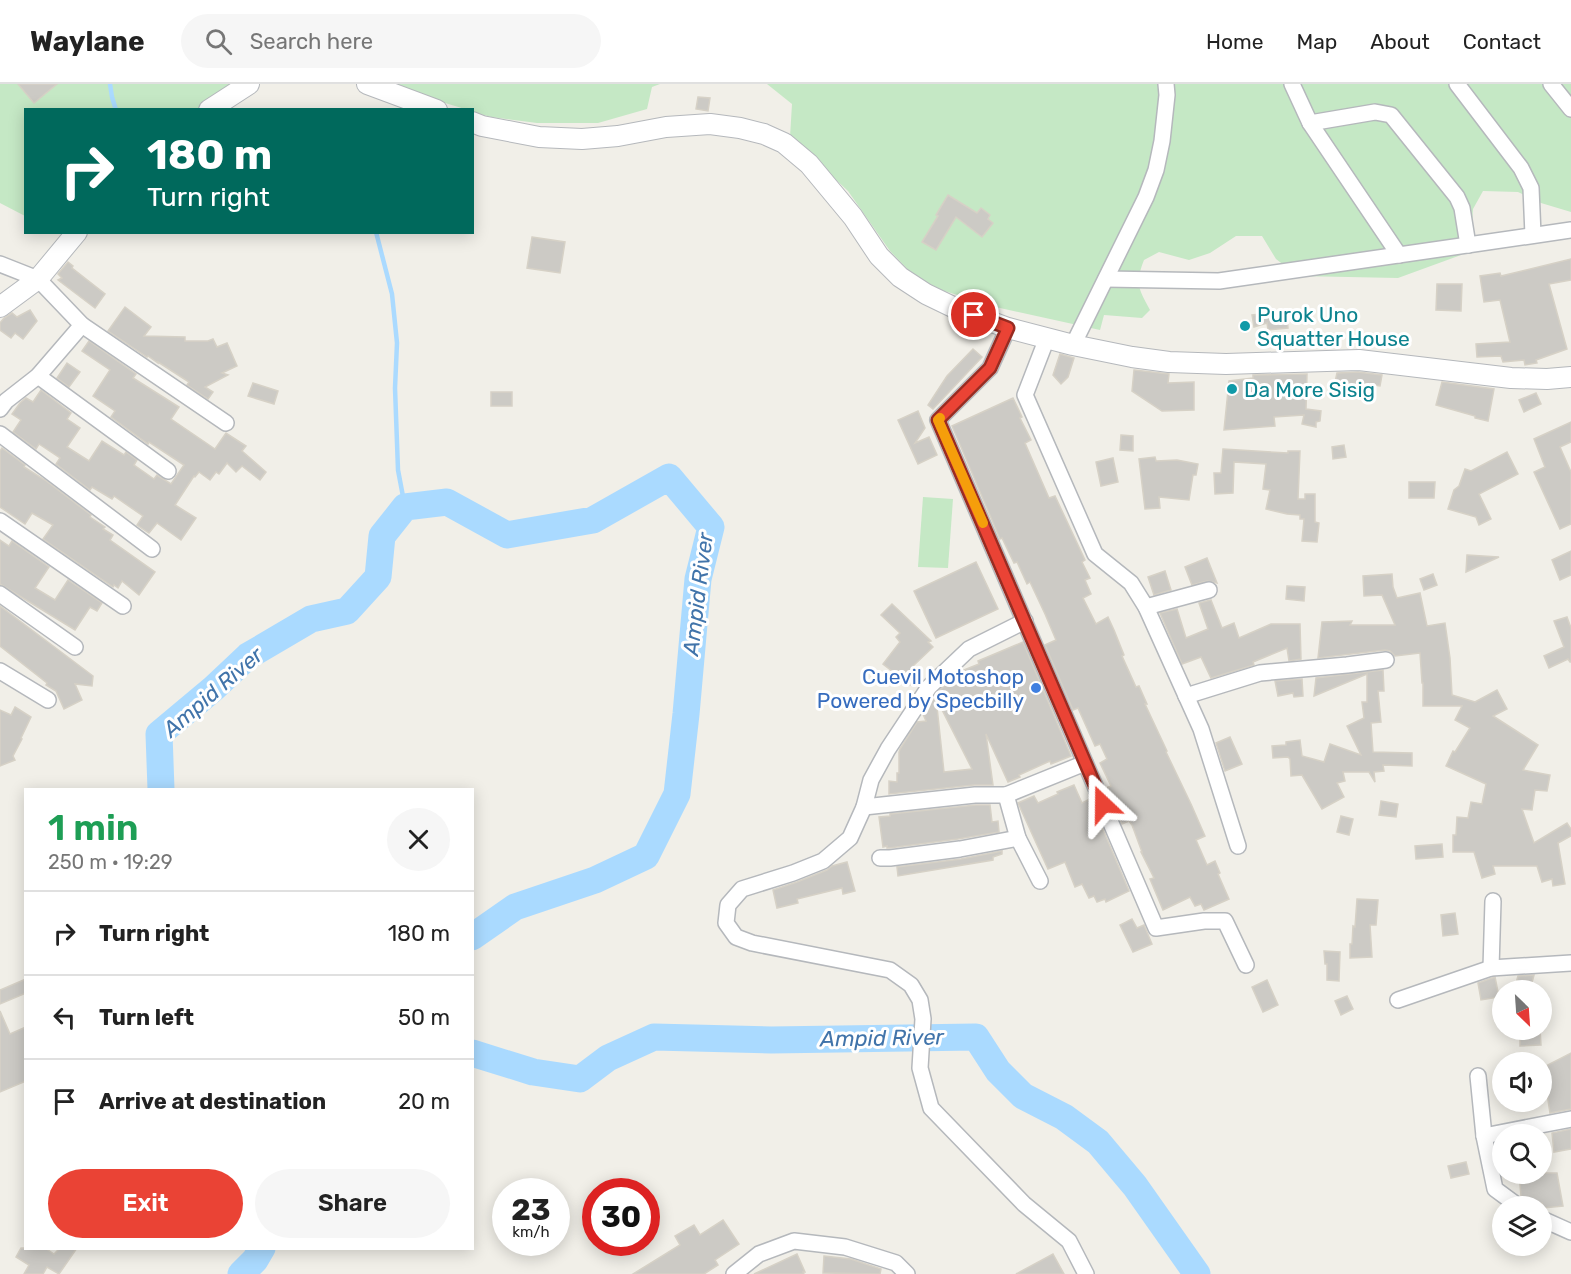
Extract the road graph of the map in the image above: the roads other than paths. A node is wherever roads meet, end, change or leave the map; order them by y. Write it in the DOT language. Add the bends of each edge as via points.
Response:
graph roads {
  1 [pos="249,84"];
  2 [pos="367,84"];
  3 [pos="1166,84"];
  4 [pos="1292,84"];
  5 [pos="1457,84"];
  6 [pos="1551,84"];
  7 [pos="212,108"];
  8 [pos="432,108"];
  9 [pos="1571,109"];
  10 [pos="474,123"];
  11 [pos="1310,123"];
  12 [pos="1571,230"];
  13 [pos="75,234"];
  14 [pos="1533,235"];
  15 [pos="1468,245"];
  16 [pos="1399,255"];
  17 [pos="0,264"];
  18 [pos="38,279"];
  19 [pos="1106,279"];
  20 [pos="0,307"];
  21 [pos="82,325"];
  22 [pos="1008,328"];
  23 [pos="1047,338"];
  24 [pos="1073,345"];
  25 [pos="38,376"];
  26 [pos="1571,377"];
  27 [pos="0,409"];
  28 [pos="226,423"];
  29 [pos="0,434"];
  30 [pos="168,471"];
  31 [pos="0,521"];
  32 [pos="152,549"];
  33 [pos="1209,590"];
  34 [pos="0,594"];
  35 [pos="123,606"];
  36 [pos="1146,608"];
  37 [pos="1024,621"];
  38 [pos="75,647"];
  39 [pos="1386,660"];
  40 [pos="0,671"];
  41 [pos="1186,696"];
  42 [pos="48,700"];
  43 [pos="1085,763"];
  44 [pos="1006,795"];
  45 [pos="864,807"];
  46 [pos="1018,838"];
  47 [pos="1238,846"];
  48 [pos="880,858"];
  49 [pos="1040,881"];
  50 [pos="1493,901"];
  51 [pos="1571,963"];
  52 [pos="1246,965"];
  53 [pos="1491,968"];
  54 [pos="1398,1000"];
  55 [pos="1478,1076"];
  56 [pos="1571,1119"];
  57 [pos="1484,1136"];
  58 [pos="1504,1196"];
  59 [pos="1552,1223"];
  60 [pos="1571,1232"];
  61 [pos="734,1274"];
  62 [pos="907,1274"];
  63 [pos="1086,1274"];
  1 -- 7 [label="street"];
  2 -- 8 [label="street"];
  3 -- 19 [label="street" via="1156,170"];
  4 -- 11 [label="street"];
  5 -- 14 [label="street" via="1521,168 1531,188"];
  6 -- 9 [label="street"];
  10 -- 22 [label="street" via="539,137 582,139 710,124 764,134 784,143 809,164 879,256 900,277 957,309"];
  11 -- 15 [label="street" via="1375,112 1391,115 1457,197"];
  11 -- 16 [label="street"];
  12 -- 14 [label="street"];
  13 -- 18 [label="street"];
  14 -- 15 [label="street"];
  15 -- 16 [label="street"];
  16 -- 19 [label="street" via="1219,281"];
  17 -- 18 [label="street"];
  18 -- 20 [label="street"];
  18 -- 21 [label="street"];
  19 -- 24 [label="street"];
  21 -- 25 [label="street"];
  21 -- 28 [label="street"];
  22 -- 23 [label="street"];
  22 -- 37 [label="street" via="990,368 938,420"];
  23 -- 24 [label="street"];
  23 -- 36 [label="street" via="1025,395 1095,554 1131,582"];
  24 -- 26 [label="street" via="1169,362 1359,360 1511,378"];
  25 -- 27 [label="street"];
  25 -- 30 [label="street"];
  29 -- 32 [label="street"];
  31 -- 35 [label="street"];
  33 -- 36 [label="street"];
  34 -- 38 [label="street"];
  36 -- 41 [label="street"];
  37 -- 43 [label="street"];
  37 -- 45 [label="street" via="969,649 929,687 871,780"];
  39 -- 41 [label="street" via="1260,673"];
  40 -- 42 [label="street"];
  41 -- 47 [label="street" via="1201,729"];
  43 -- 44 [label="street"];
  43 -- 52 [label="street" via="1156,928 1225,921"];
  44 -- 45 [label="street"];
  44 -- 46 [label="street"];
  45 -- 63 [label="street" via="850,838 823,861 742,889 728,905 726,923 736,937 752,943 890,970 911,985 920,1000 920,1068 931,1108 1024,1204 1070,1241"];
  46 -- 48 [label="street"];
  46 -- 49 [label="street"];
  50 -- 53 [label="street"];
  51 -- 53 [label="street"];
  53 -- 54 [label="street"];
  55 -- 57 [label="street"];
  56 -- 57 [label="street"];
  57 -- 58 [label="street" via="1495,1189"];
  59 -- 60 [label="street"];
  61 -- 62 [label="street" via="759,1254 794,1240 845,1247 896,1263"];
}
